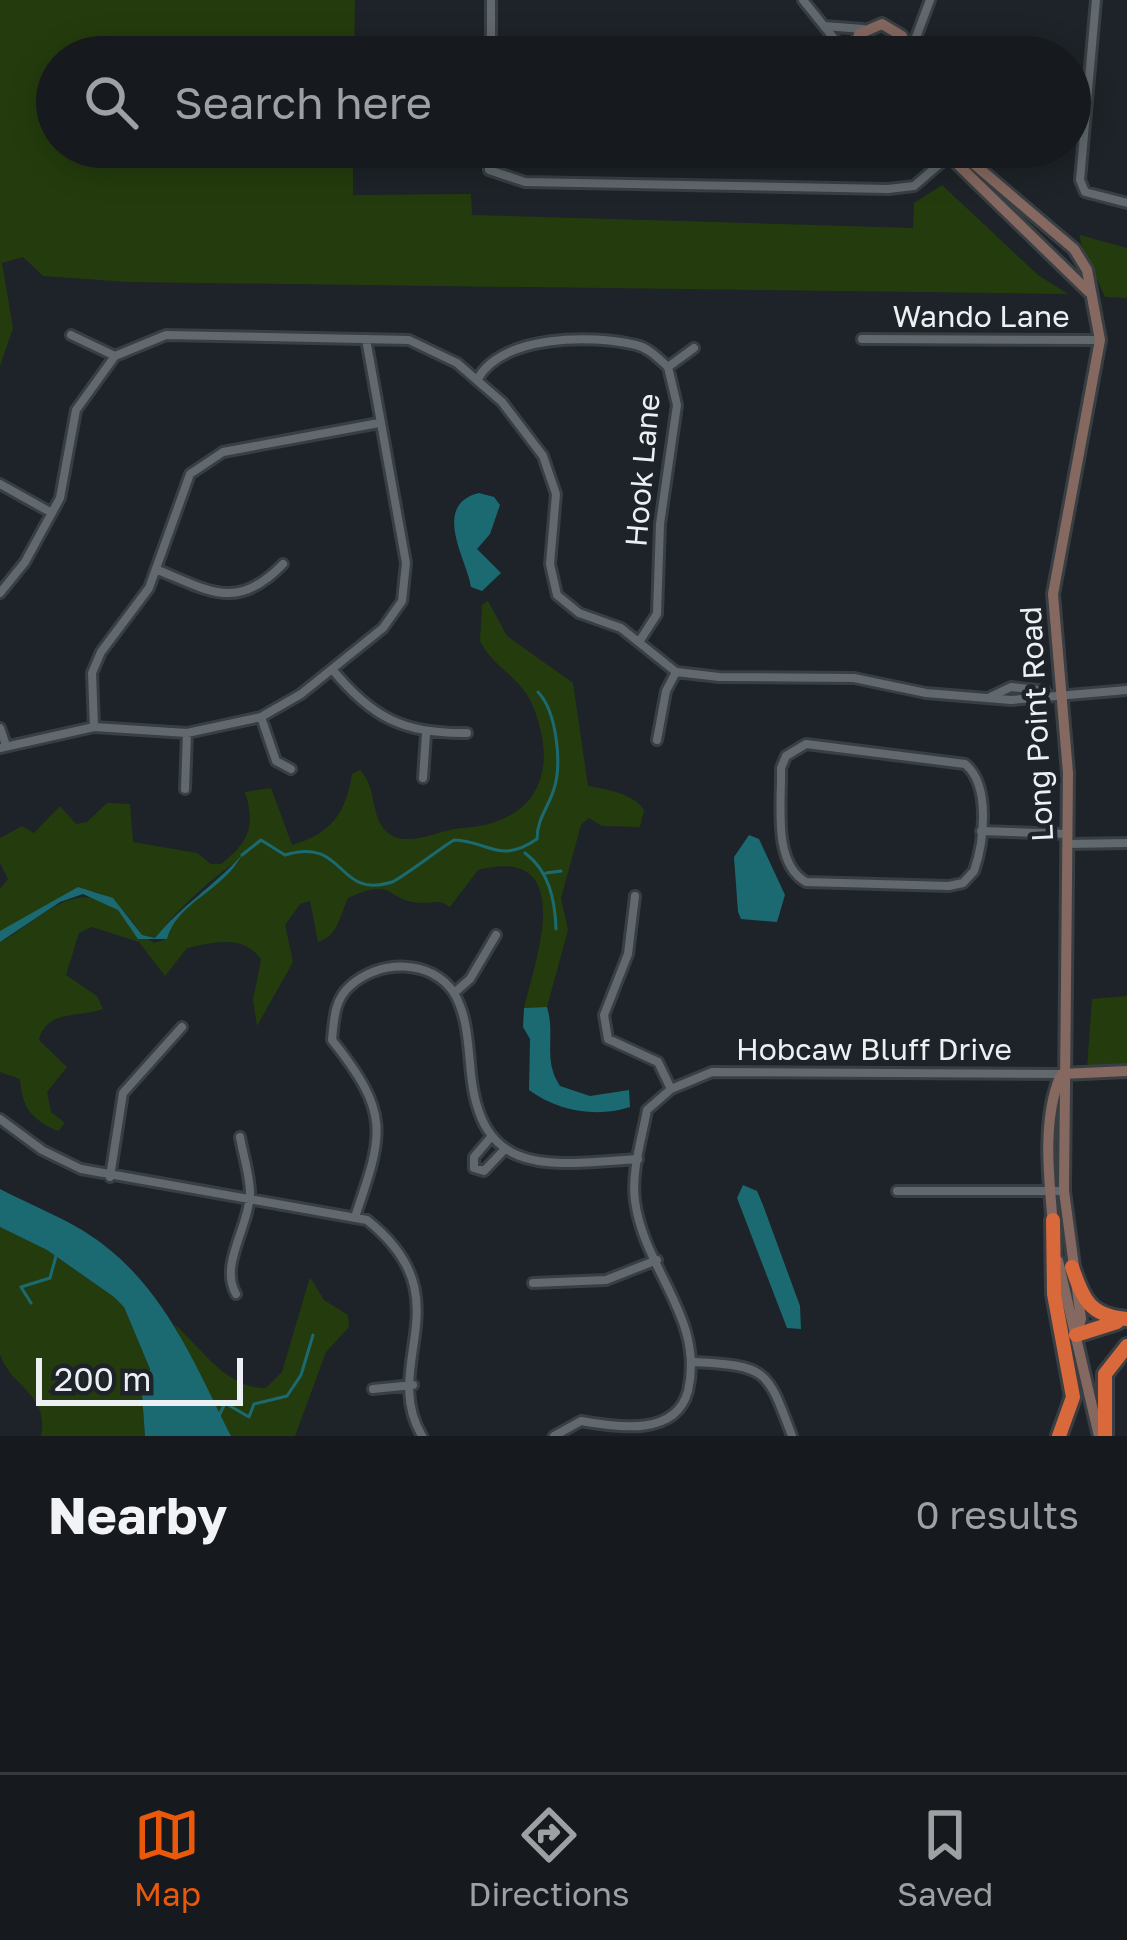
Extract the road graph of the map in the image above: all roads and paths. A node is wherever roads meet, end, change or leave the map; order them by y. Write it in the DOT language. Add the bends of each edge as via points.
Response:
graph roads {
  1 [pos="491,0"];
  2 [pos="802,0"];
  3 [pos="930,0"];
  4 [pos="1096,0"];
  5 [pos="823,26"];
  6 [pos="863,29"];
  7 [pos="490,36"];
  8 [pos="832,36"];
  9 [pos="860,36"];
  10 [pos="901,36"];
  11 [pos="916,36"];
  12 [pos="1091,53"];
  13 [pos="489,168"];
  14 [pos="931,168"];
  15 [pos="966,168"];
  16 [pos="1080,168"];
  17 [pos="1127,203"];
  18 [pos="71,335"];
  19 [pos="366,339"];
  20 [pos="862,339"];
  21 [pos="1100,340"];
  22 [pos="694,348"];
  23 [pos="115,356"];
  24 [pos="668,367"];
  25 [pos="477,380"];
  26 [pos="379,423"];
  27 [pos="0,484"];
  28 [pos="52,513"];
  29 [pos="283,563"];
  30 [pos="158,570"];
  31 [pos="0,592"];
  32 [pos="639,642"];
  33 [pos="332,669"];
  34 [pos="676,672"];
  35 [pos="1127,690"];
  36 [pos="1058,693"];
  37 [pos="261,718"];
  38 [pos="94,727"];
  39 [pos="0,728"];
  40 [pos="187,733"];
  41 [pos="467,733"];
  42 [pos="426,734"];
  43 [pos="657,740"];
  44 [pos="3,747"];
  45 [pos="291,769"];
  46 [pos="423,778"];
  47 [pos="184,789"];
  48 [pos="981,831"];
  49 [pos="1067,839"];
  50 [pos="1127,843"];
  51 [pos="635,896"];
  52 [pos="496,935"];
  53 [pos="454,993"];
  54 [pos="182,1027"];
  55 [pos="1127,1071"];
  56 [pos="1062,1074"];
  57 [pos="671,1089"];
  58 [pos="0,1119"];
  59 [pos="240,1137"];
  60 [pos="491,1137"];
  61 [pos="504,1150"];
  62 [pos="638,1160"];
  63 [pos="110,1177"];
  64 [pos="896,1191"];
  65 [pos="1057,1191"];
  66 [pos="250,1195"];
  67 [pos="356,1214"];
  68 [pos="1053,1220"];
  69 [pos="657,1260"];
  70 [pos="1072,1267"];
  71 [pos="533,1283"];
  72 [pos="236,1294"];
  73 [pos="1127,1319"];
  74 [pos="1076,1335"];
  75 [pos="1127,1346"];
  76 [pos="695,1362"];
  77 [pos="413,1385"];
  78 [pos="373,1389"];
  79 [pos="661,1432"];
  80 [pos="422,1436"];
  81 [pos="554,1436"];
  82 [pos="792,1436"];
  83 [pos="1059,1436"];
  84 [pos="1102,1436"];
  1 -- 7 [label="street"];
  2 -- 5 [label="street"];
  3 -- 11 [label="street"];
  4 -- 12 [label="street"];
  5 -- 6 [label="street"];
  5 -- 8 [label="street"];
  6 -- 9 [label="main road"];
  6 -- 10 [label="main road" via="893,28"];
  13 -- 14 [label="street" via="525,182 888,190 914,186"];
  15 -- 21 [label="main road, Long Point Road" via="1073,272 1096,305"];
  16 -- 17 [label="street" via="1085,192"];
  18 -- 23 [label="street"];
  19 -- 23 [label="street" via="166,335"];
  19 -- 25 [label="street" via="426,346"];
  19 -- 26 [label="street"];
  20 -- 21 [label="street, Wando Lane"];
  21 -- 36 [label="main road, Long Point Road" via="1054,585"];
  22 -- 24 [label="street"];
  23 -- 28 [label="street" via="76,410 67,479"];
  24 -- 25 [label="street, Hook Lane" via="634,344 538,343 504,352"];
  24 -- 32 [label="street, Hook Lane" via="677,405 657,614"];
  25 -- 32 [label="street" via="526,428 551,474 557,595"];
  26 -- 30 [label="street" via="203,461 178,496"];
  26 -- 33 [label="street" via="406,587 395,615"];
  27 -- 28 [label="street"];
  28 -- 31 [label="street"];
  29 -- 30 [label="street" via="264,583 231,595"];
  30 -- 38 [label="street" via="92,673"];
  32 -- 34 [label="street"];
  33 -- 37 [label="street"];
  33 -- 42 [label="street" via="380,719"];
  34 -- 36 [label="street" via="854,678 989,697 1011,687"];
  34 -- 43 [label="street"];
  35 -- 36 [label="street"];
  36 -- 49 [label="main road, Long Point Road"];
  37 -- 40 [label="street"];
  37 -- 45 [label="street" via="276,760"];
  38 -- 40 [label="street"];
  38 -- 44 [label="street"];
  39 -- 44 [label="street"];
  40 -- 47 [label="street"];
  41 -- 42 [label="street"];
  42 -- 46 [label="street"];
  48 -- 48 [label="street" via="974,872 963,883 806,882 787,867 782,764 795,748 818,744 955,760 979,781"];
  48 -- 49 [label="street"];
  49 -- 50 [label="street"];
  49 -- 56 [label="main road, Long Point Road"];
  51 -- 57 [label="street" via="628,953 604,1015 608,1039 658,1062"];
  52 -- 53 [label="street"];
  53 -- 60 [label="street" via="463,1009 475,1112"];
  53 -- 67 [label="street" via="429,970 382,968 350,986 335,1009 332,1040 380,1128"];
  54 -- 63 [label="street" via="123,1093"];
  55 -- 56 [label="main road"];
  56 -- 57 [label="street, Hobcaw Bluff Drive" via="712,1072"];
  56 -- 65 [label="main road, Long Point Road" via="1052,1097"];
  57 -- 62 [label="street" via="647,1110"];
  58 -- 63 [label="street" via="42,1150"];
  59 -- 66 [label="street"];
  60 -- 61 [label="street"];
  60 -- 61 [label="street" via="474,1168 484,1171"];
  61 -- 62 [label="street" via="540,1164"];
  62 -- 69 [label="street" via="635,1201"];
  63 -- 66 [label="street"];
  64 -- 65 [label="street"];
  65 -- 68 [label="main road, Long Point Road"];
  65 -- 70 [label="main road, Long Point Road"];
  66 -- 67 [label="street"];
  66 -- 72 [label="street" via="230,1268"];
  67 -- 77 [label="street" via="397,1247 417,1288"];
  68 -- 74 [label="main road, Long Point Road"];
  68 -- 83 [label="highway" via="1054,1294 1073,1397"];
  69 -- 71 [label="street" via="606,1280"];
  69 -- 76 [label="street"];
  70 -- 73 [label="highway" via="1085,1303 1100,1316"];
  70 -- 74 [label="main road, Long Point Road"];
  73 -- 74 [label="highway"];
  74 -- 84 [label="main road, Long Point Road"];
  75 -- 84 [label="highway" via="1105,1374"];
  76 -- 79 [label="street" via="686,1403"];
  76 -- 82 [label="street" via="764,1372"];
  77 -- 78 [label="street"];
  77 -- 80 [label="street"];
  79 -- 81 [label="street" via="581,1421"];
}
